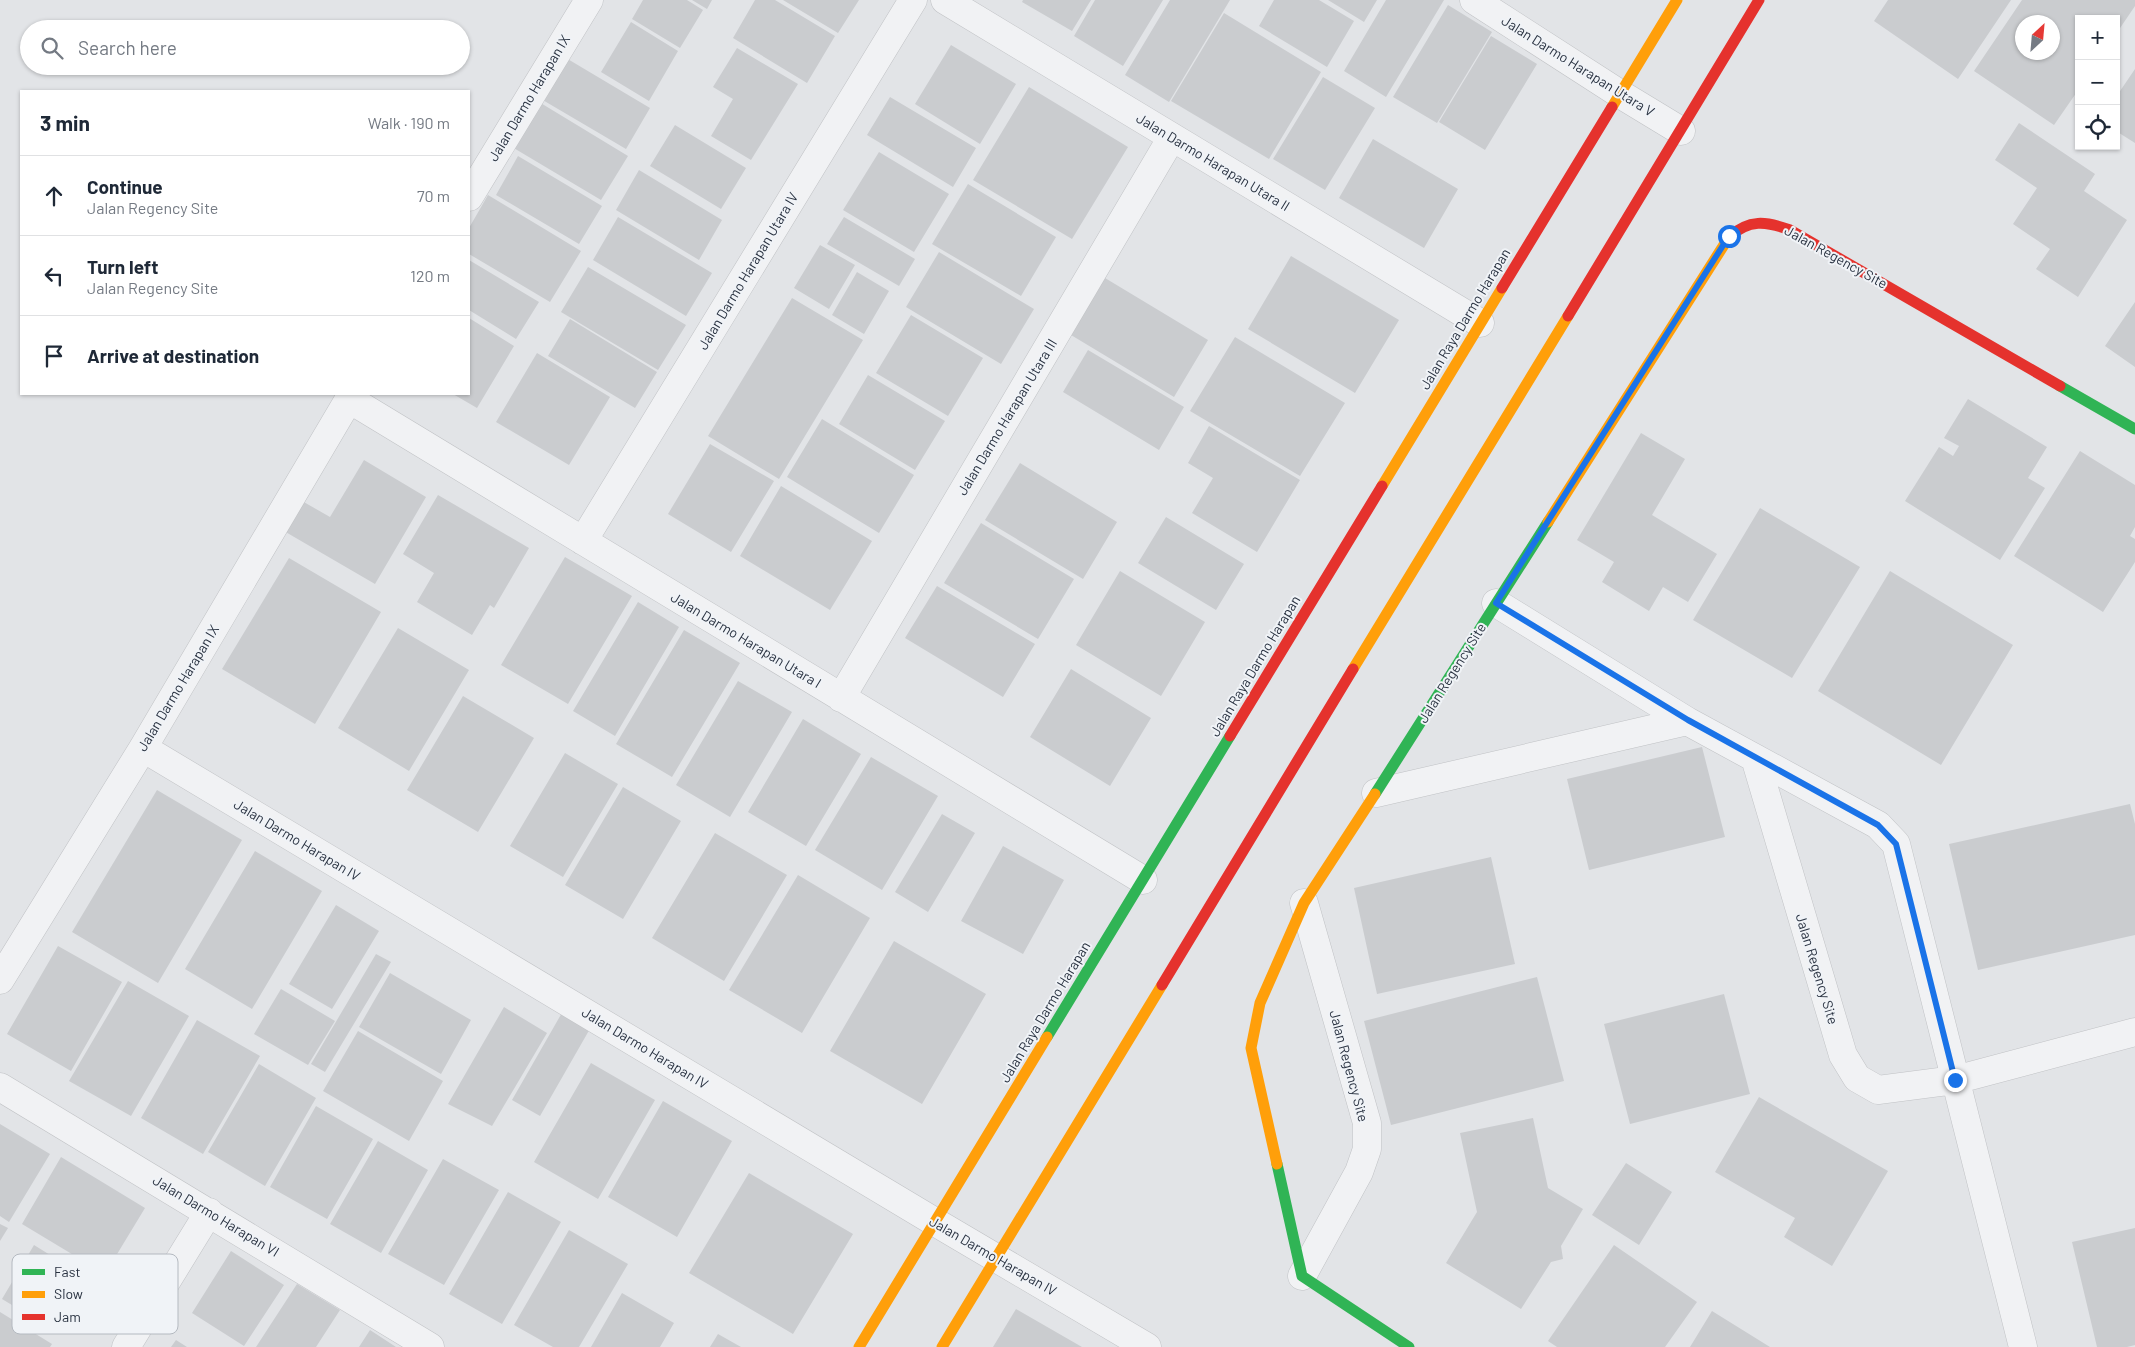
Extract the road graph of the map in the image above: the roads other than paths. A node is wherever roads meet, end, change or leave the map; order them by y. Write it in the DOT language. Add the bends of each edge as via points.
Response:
graph roads {
  1 [pos="589,0"];
  2 [pos="913,0"];
  3 [pos="945,0"];
  4 [pos="1474,0"];
  5 [pos="1677,0"];
  6 [pos="1759,0"];
  7 [pos="1620,94"];
  8 [pos="1681,131"];
  9 [pos="1172,137"];
  10 [pos="470,195"];
  11 [pos="1480,323"];
  12 [pos="351,396"];
  13 [pos="2135,429"];
  14 [pos="583,541"];
  15 [pos="1496,603"];
  16 [pos="841,698"];
  17 [pos="1688,720"];
  18 [pos="143,748"];
  19 [pos="1755,758"];
  20 [pos="1376,794"];
  21 [pos="1143,880"];
  22 [pos="1304,903"];
  23 [pos="0,980"];
  24 [pos="2135,1032"];
  25 [pos="1955,1080"];
  26 [pos="0,1087"];
  27 [pos="209,1212"];
  28 [pos="935,1222"];
  29 [pos="996,1257"];
  30 [pos="178,1262"];
  31 [pos="1302,1276"];
  32 [pos="134,1334"];
  33 [pos="126,1347"];
  34 [pos="430,1347"];
  35 [pos="859,1347"];
  36 [pos="942,1347"];
  37 [pos="1147,1347"];
  38 [pos="1409,1347"];
  39 [pos="2022,1347"];
  1 -- 10 [label="street, Jalan Darmo Harapan IX"];
  2 -- 14 [label="street, Jalan Darmo Harapan Utara IV"];
  3 -- 9 [label="street, Jalan Darmo Harapan Utara II"];
  4 -- 7 [label="street, Jalan Darmo Harapan Utara V"];
  5 -- 7 [label="street, Jalan Raya Darmo Harapan"];
  6 -- 8 [label="street"];
  7 -- 8 [label="street, Jalan Darmo Harapan Utara V"];
  7 -- 11 [label="street, Jalan Raya Darmo Harapan"];
  8 -- 29 [label="street"];
  9 -- 11 [label="street, Jalan Darmo Harapan Utara II"];
  9 -- 16 [label="street, Jalan Darmo Harapan Utara III"];
  11 -- 21 [label="street, Jalan Raya Darmo Harapan"];
  12 -- 14 [label="street, Jalan Darmo Harapan Utara I"];
  12 -- 18 [label="street, Jalan Darmo Harapan IX"];
  13 -- 15 [label="street, Jalan Regency Site" via="1790,230 1756,221 1742,225 1729,236"];
  14 -- 16 [label="street, Jalan Darmo Harapan Utara I"];
  15 -- 17 [label="street"];
  15 -- 20 [label="street, Jalan Regency Site"];
  16 -- 21 [label="street, Jalan Darmo Harapan Utara I"];
  17 -- 19 [label="street"];
  17 -- 20 [label="street"];
  18 -- 23 [label="street, Jalan Darmo Harapan IX"];
  18 -- 28 [label="street, Jalan Darmo Harapan IV"];
  19 -- 25 [label="street" via="1878,825 1896,844"];
  19 -- 25 [label="street, Jalan Regency Site" via="1843,1055 1852,1070 1857,1078 1878,1090"];
  20 -- 22 [label="street, Jalan Regency Site"];
  21 -- 28 [label="street, Jalan Raya Darmo Harapan"];
  22 -- 31 [label="street, Jalan Regency Site" via="1260,1003 1251,1048"];
  22 -- 31 [label="street, Jalan Regency Site" via="1367,1123 1366,1148 1359,1172"];
  24 -- 25 [label="street, Jalan Regency Site"];
  25 -- 39 [label="street"];
  26 -- 27 [label="street, Jalan Darmo Harapan VI"];
  27 -- 30 [label="street"];
  27 -- 34 [label="street, Jalan Darmo Harapan VI"];
  28 -- 29 [label="street, Jalan Darmo Harapan IV"];
  28 -- 35 [label="street, Jalan Raya Darmo Harapan"];
  29 -- 36 [label="street"];
  29 -- 37 [label="street, Jalan Darmo Harapan IV"];
  31 -- 38 [label="street"];
  32 -- 33 [label="street"];
}
